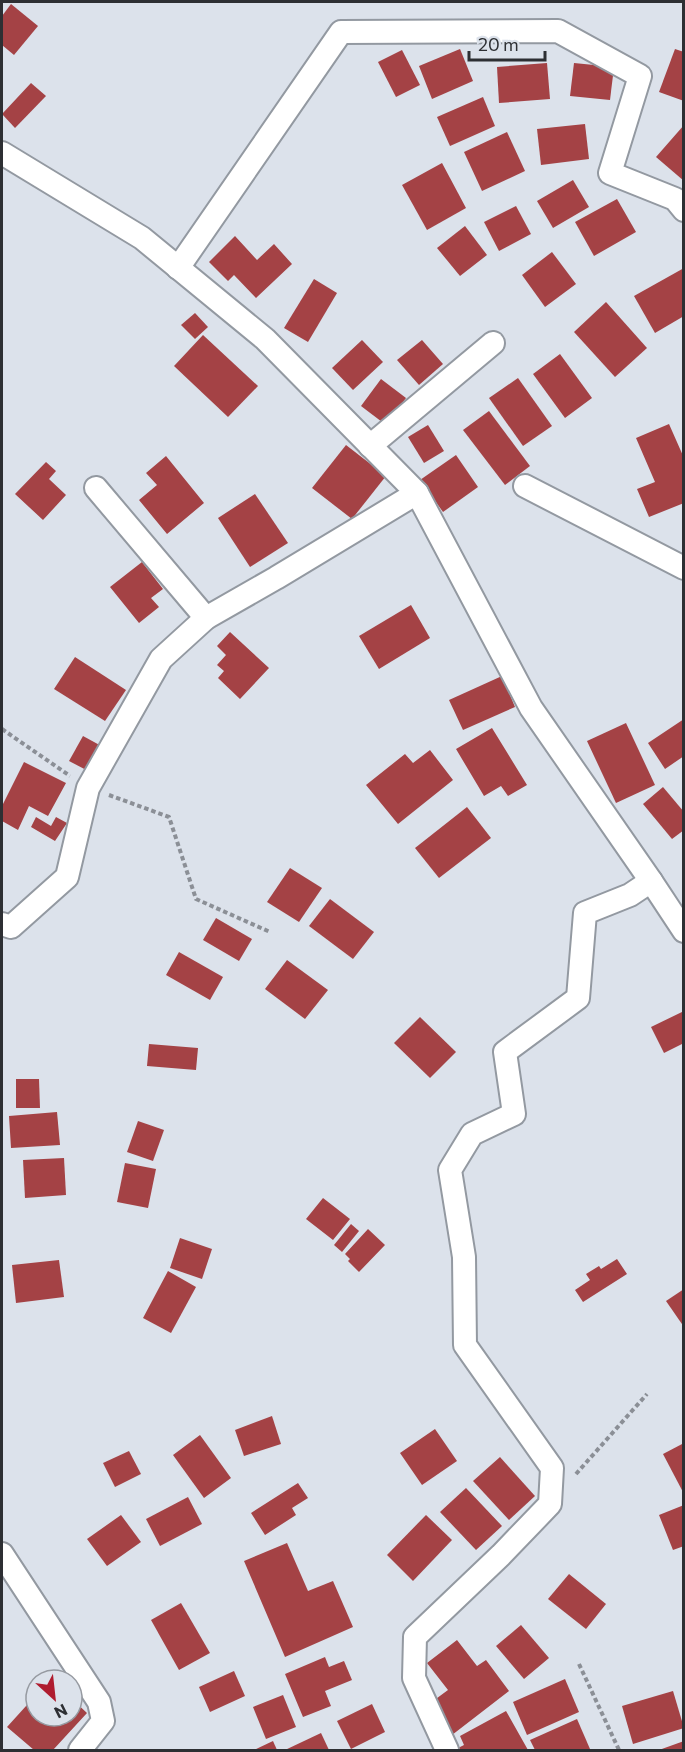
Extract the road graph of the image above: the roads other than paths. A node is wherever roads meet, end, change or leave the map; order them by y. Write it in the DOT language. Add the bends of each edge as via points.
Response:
graph roads {
  1 [pos="2,153"];
  2 [pos="684,210"];
  3 [pos="178,268"];
  4 [pos="493,343"];
  5 [pos="370,446"];
  6 [pos="525,486"];
  7 [pos="96,488"];
  8 [pos="417,493"];
  9 [pos="684,568"];
  10 [pos="206,618"];
  11 [pos="651,881"];
  12 [pos="2,924"];
  13 [pos="684,931"];
  14 [pos="2,1554"];
  15 [pos="80,1750"];
  16 [pos="447,1750"];
  1 -- 3 [label="street" via="142,238"];
  2 -- 3 [label="street" via="675,199 610,173 640,76 558,31 341,32"];
  3 -- 5 [label="street" via="265,339"];
  4 -- 5 [label="street"];
  5 -- 8 [label="street"];
  6 -- 9 [label="street"];
  7 -- 10 [label="street"];
  8 -- 10 [label="street"];
  8 -- 11 [label="street" via="531,708"];
  10 -- 12 [label="street" via="160,660 88,788 67,877 11,927"];
  11 -- 13 [label="street"];
  11 -- 16 [label="street" via="630,895 585,913 578,998 505,1052 514,1114 472,1134 450,1170 464,1257 465,1345 552,1468 550,1504 415,1637 414,1678"];
  14 -- 15 [label="street" via="99,1702 103,1721"];
}
